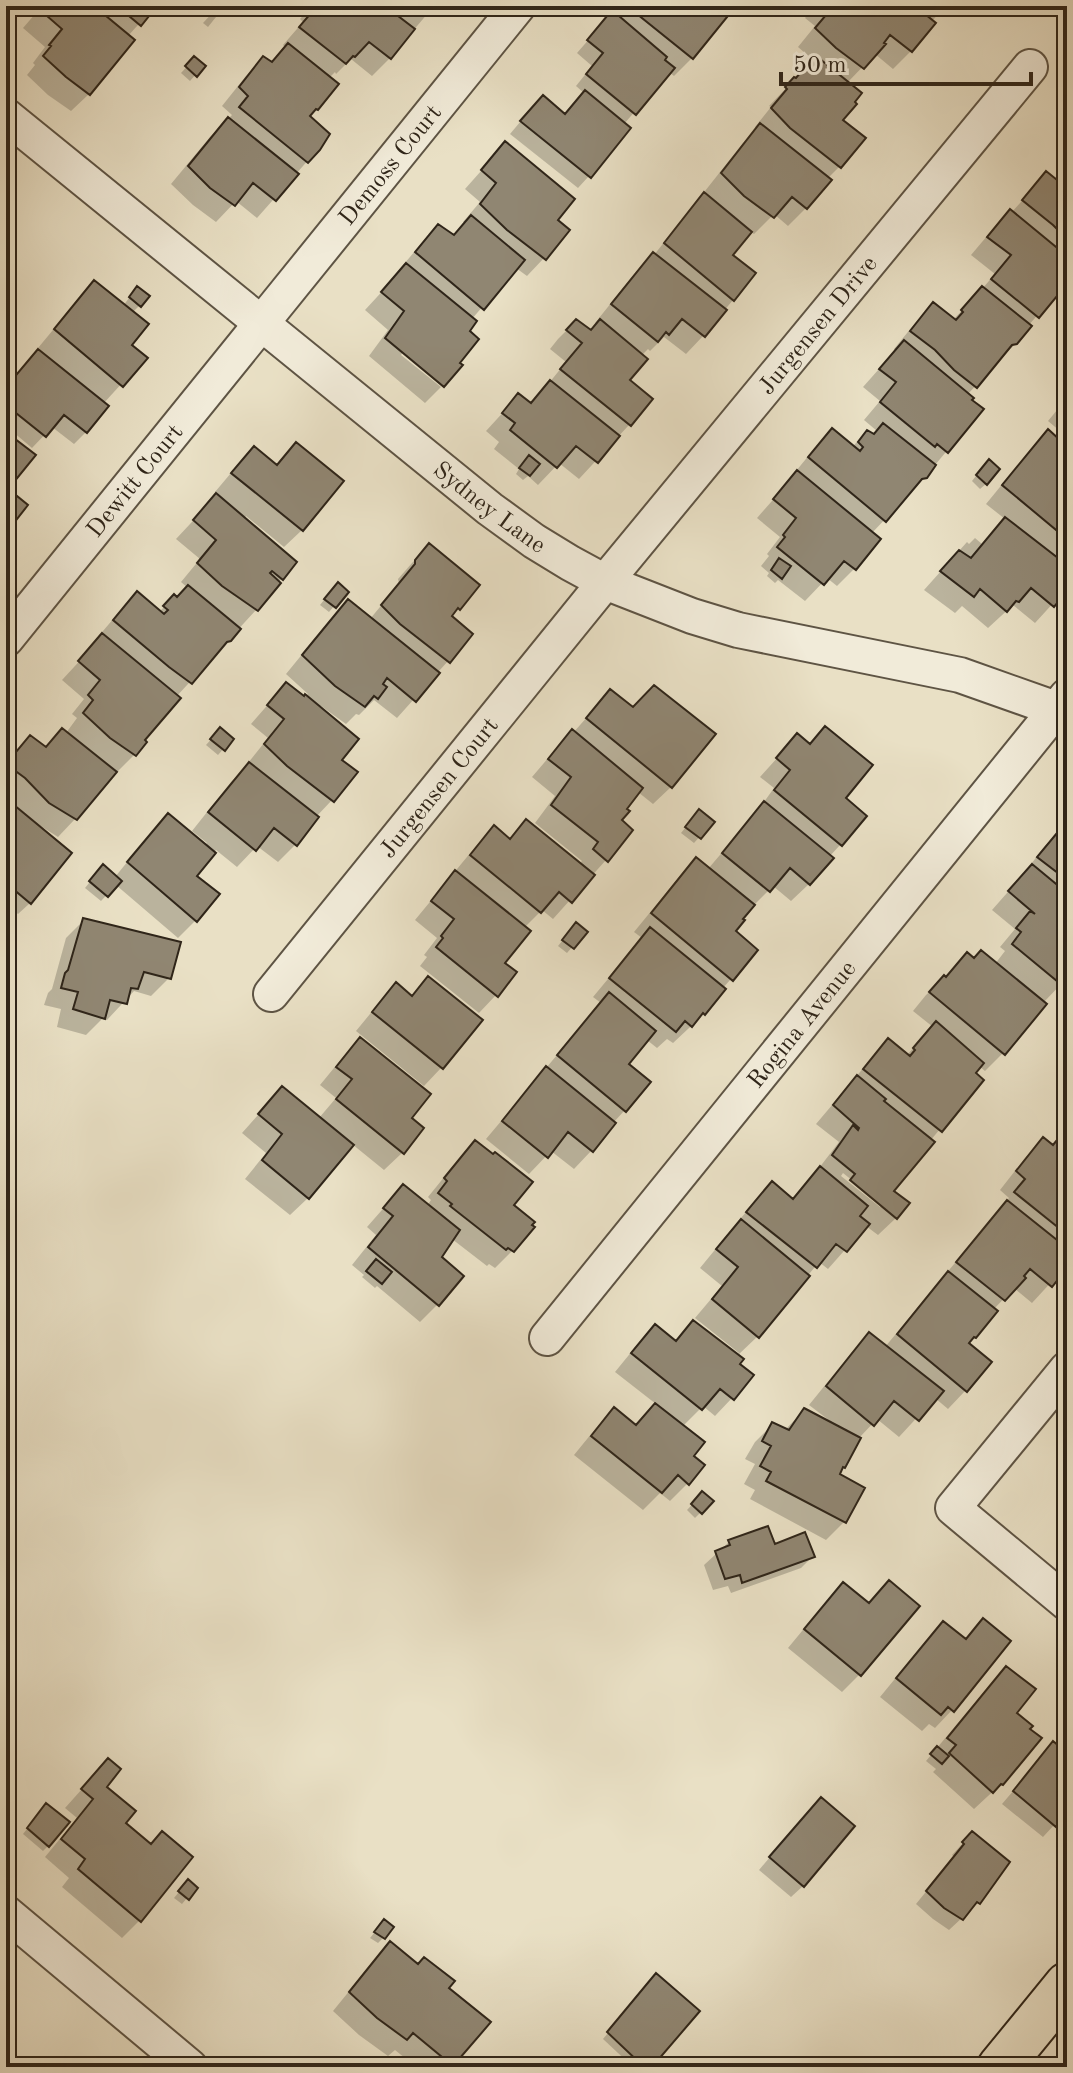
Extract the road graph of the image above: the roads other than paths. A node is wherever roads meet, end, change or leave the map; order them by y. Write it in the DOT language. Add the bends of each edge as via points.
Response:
graph roads {
  1 [pos="518,6"];
  2 [pos="1030,67"];
  3 [pos="6,116"];
  4 [pos="261,323"];
  5 [pos="605,582"];
  6 [pos="6,639"];
  7 [pos="1063,707"];
  8 [pos="271,994"];
  9 [pos="547,1338"];
  10 [pos="1067,1369"];
  11 [pos="1067,1603"];
  12 [pos="6,1913"];
  13 [pos="1067,1985"];
  14 [pos="190,2067"];
  15 [pos="1000,2067"];
  1 -- 4 [label="street, Demoss Court"];
  2 -- 5 [label="street, Jurgensen Drive"];
  3 -- 4 [label="street, Sydney Lane"];
  4 -- 5 [label="street, Sydney Lane" via="490,509"];
  4 -- 6 [label="street, Dewitt Court"];
  5 -- 7 [label="street, Sydney Lane" via="738,630 960,675"];
  5 -- 8 [label="street, Jurgensen Court"];
  7 -- 9 [label="street, Rogina Avenue"];
  10 -- 11 [label="street" via="953,1508"];
  12 -- 14 [label="street"];
  13 -- 15 [label="main road"];
}
